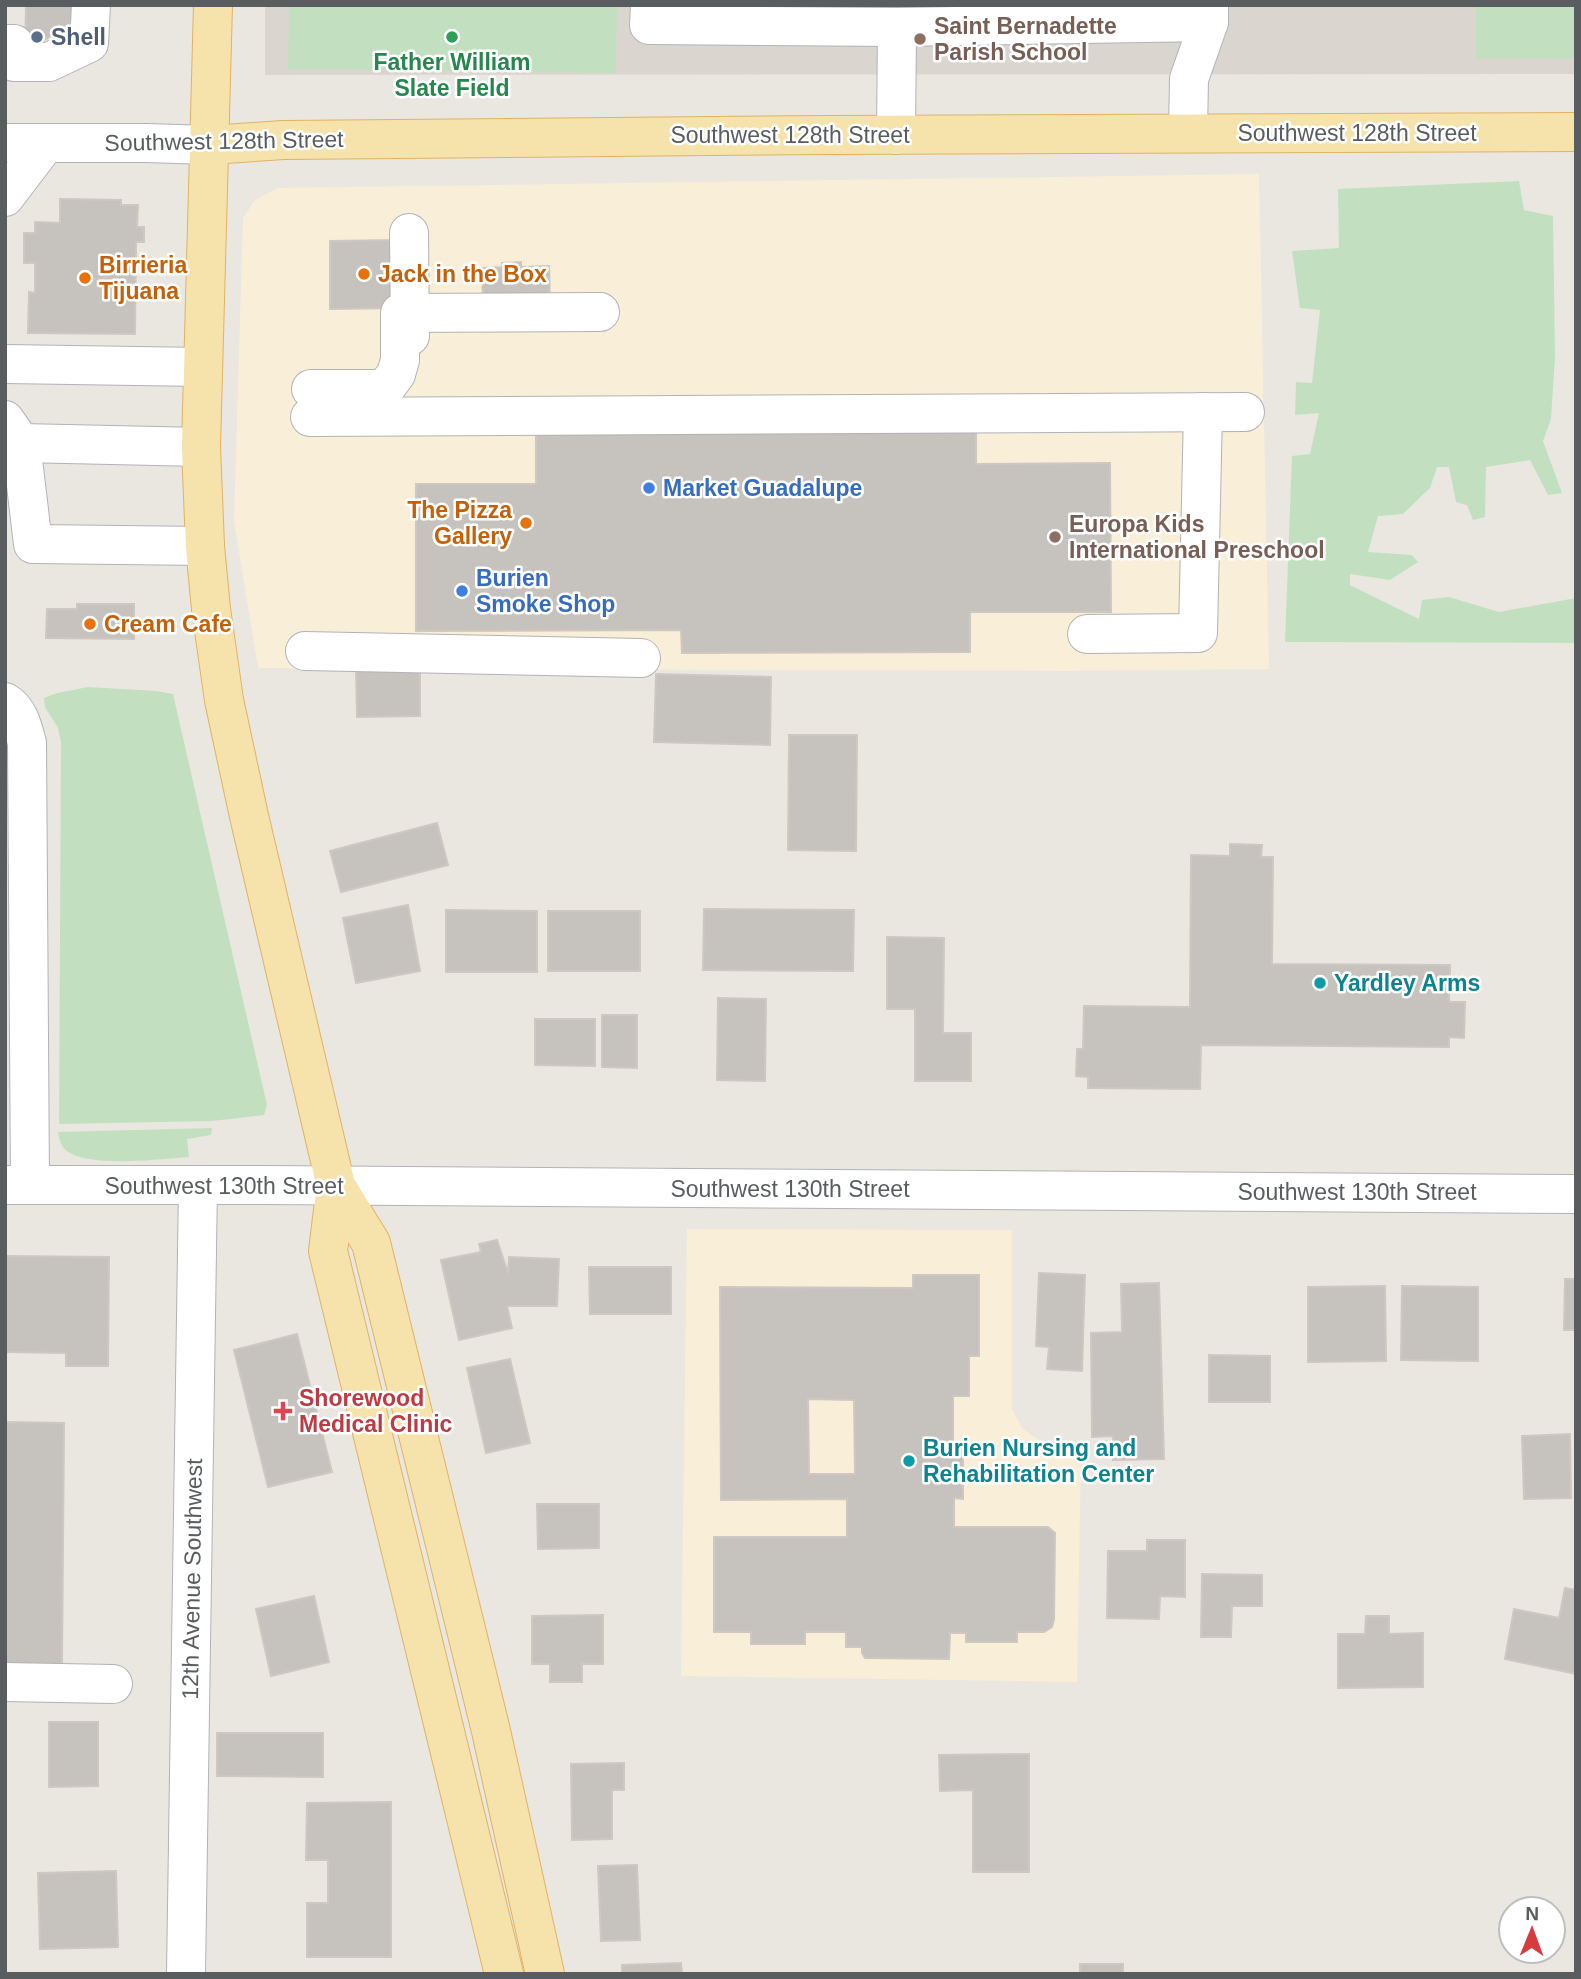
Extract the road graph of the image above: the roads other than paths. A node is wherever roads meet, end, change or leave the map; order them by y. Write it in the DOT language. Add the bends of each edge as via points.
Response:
graph roads {
  1 [pos="90,5"];
  2 [pos="213,5"];
  3 [pos="650,5"];
  4 [pos="1209,13"];
  5 [pos="897,27"];
  6 [pos="10,44"];
  7 [pos="1576,132"];
  8 [pos="1188,133"];
  9 [pos="896,135"];
  10 [pos="5,143"];
  11 [pos="46,143"];
  12 [pos="210,145"];
  13 [pos="5,197"];
  14 [pos="403,235"];
  15 [pos="410,312"];
  16 [pos="600,312"];
  17 [pos="5,364"];
  18 [pos="203,367"];
  19 [pos="1203,412"];
  20 [pos="1245,412"];
  21 [pos="410,417"];
  22 [pos="13,432"];
  23 [pos="201,447"];
  24 [pos="205,546"];
  25 [pos="1087,634"];
  26 [pos="305,651"];
  27 [pos="641,658"];
  28 [pos="5,702"];
  29 [pos="18,1185"];
  30 [pos="198,1185"];
  31 [pos="337,1186"];
  32 [pos="1576,1194"];
  33 [pos="5,1682"];
  34 [pos="113,1684"];
  35 [pos="186,1974"];
  36 [pos="504,1974"];
  37 [pos="545,1974"];
  1 -- 6 [label="street" via="89,43 48,78 14,62"];
  2 -- 12 [label="main road"];
  3 -- 5 [label="street" via="649,25"];
  4 -- 5 [label="street"];
  4 -- 8 [label="street" via="1189,79"];
  5 -- 9 [label="street"];
  7 -- 8 [label="main road, Southwest 128th Street"];
  8 -- 9 [label="main road, Southwest 128th Street"];
  9 -- 12 [label="main road, Southwest 128th Street" via="284,140"];
  10 -- 11 [label="street, Southwest 128th Street"];
  11 -- 12 [label="street, Southwest 128th Street"];
  11 -- 13 [label="street"];
  12 -- 18 [label="main road"];
  14 -- 15 [label="street"];
  15 -- 16 [label="street"];
  15 -- 21 [label="street"];
  15 -- 21 [label="street" via="400,313 400,360 387,386 310,403"];
  17 -- 18 [label="street"];
  18 -- 23 [label="main road"];
  19 -- 20 [label="street"];
  19 -- 21 [label="street"];
  19 -- 25 [label="street" via="1198,633"];
  22 -- 23 [label="street"];
  22 -- 24 [label="street" via="33,544"];
  23 -- 24 [label="main road"];
  24 -- 31 [label="main road" via="224,700"];
  26 -- 27 [label="street"];
  28 -- 29 [label="street" via="22,723 27,743"];
  29 -- 30 [label="street, Southwest 130th Street"];
  30 -- 31 [label="street, Southwest 130th Street"];
  30 -- 35 [label="street, 12th Avenue Southwest"];
  31 -- 32 [label="street, Southwest 130th Street"];
  31 -- 36 [label="main road" via="328,1251"];
  31 -- 37 [label="main road" via="371,1243 491,1731"];
  33 -- 34 [label="street"];
}
